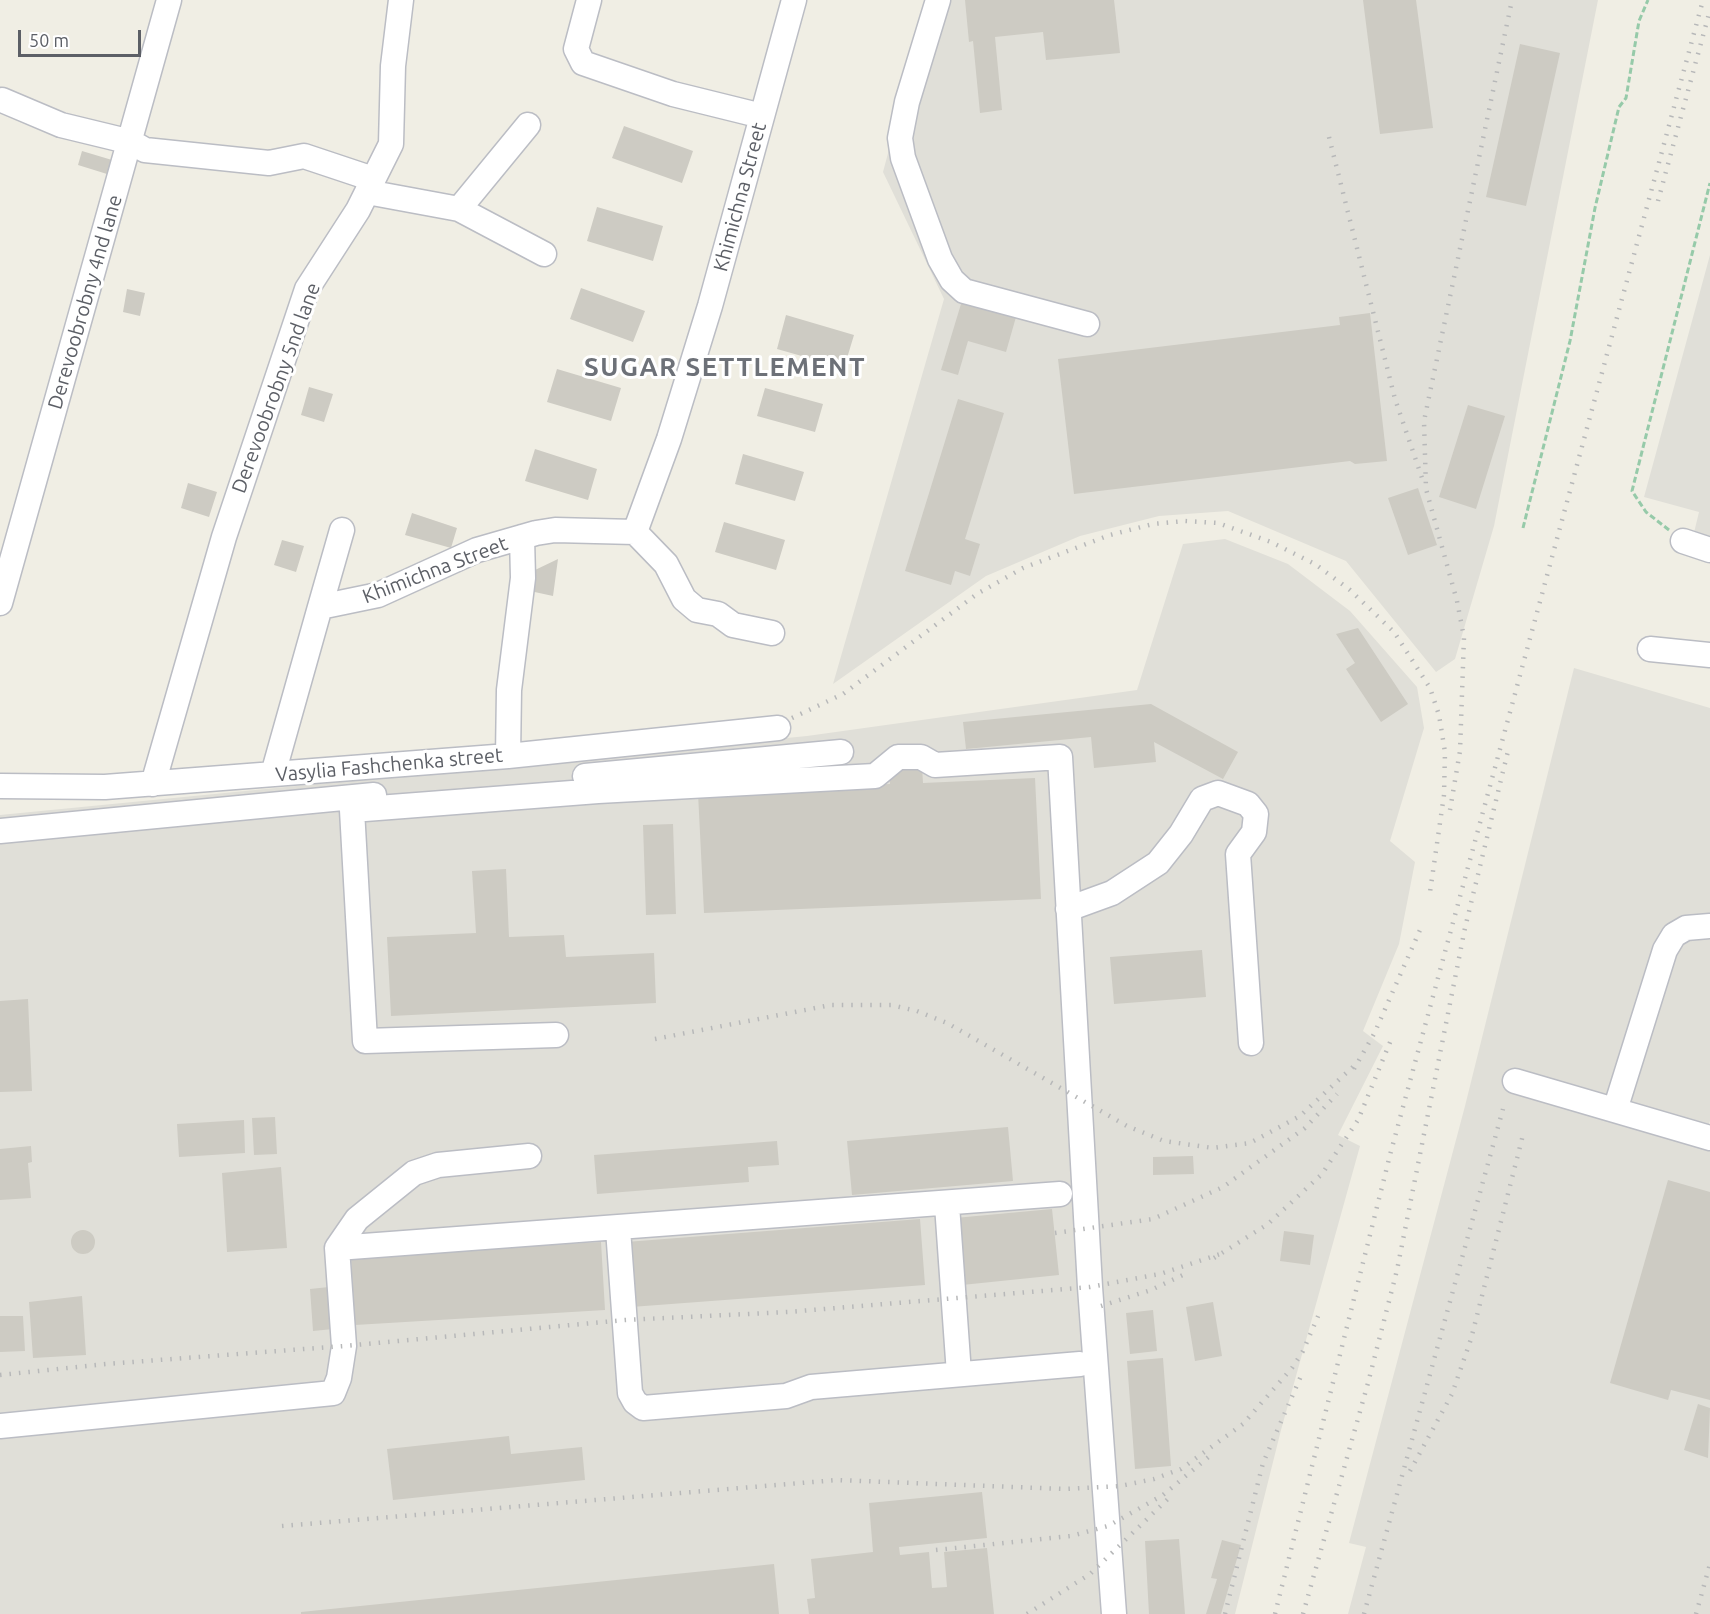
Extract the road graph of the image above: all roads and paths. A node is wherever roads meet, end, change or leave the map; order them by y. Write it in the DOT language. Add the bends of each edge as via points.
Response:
graph roads {
  1 [pos="169,0"];
  2 [pos="400,0"];
  3 [pos="589,0"];
  4 [pos="794,0"];
  5 [pos="938,0"];
  6 [pos="1648,0"];
  7 [pos="1,102"];
  8 [pos="762,116"];
  9 [pos="528,125"];
  10 [pos="131,142"];
  11 [pos="1710,183"];
  12 [pos="370,186"];
  13 [pos="459,210"];
  14 [pos="544,254"];
  15 [pos="1087,324"];
  16 [pos="1523,528"];
  17 [pos="342,530"];
  18 [pos="635,532"];
  19 [pos="522,537"];
  20 [pos="1683,541"];
  21 [pos="1710,550"];
  22 [pos="0,603"];
  23 [pos="320,608"];
  24 [pos="772,633"];
  25 [pos="1650,649"];
  26 [pos="1710,655"];
  27 [pos="778,728"];
  28 [pos="842,752"];
  29 [pos="508,756"];
  30 [pos="273,774"];
  31 [pos="153,784"];
  32 [pos="0,786"];
  33 [pos="0,831"];
  34 [pos="1068,909"];
  35 [pos="1710,926"];
  36 [pos="556,1035"];
  37 [pos="1251,1043"];
  38 [pos="1515,1081"];
  39 [pos="1615,1110"];
  40 [pos="1710,1138"];
  41 [pos="529,1156"];
  42 [pos="1060,1194"];
  43 [pos="947,1205"];
  44 [pos="618,1229"];
  45 [pos="338,1248"];
  46 [pos="1080,1364"];
  47 [pos="959,1374"];
  48 [pos="0,1426"];
  49 [pos="1114,1614"];
  1 -- 10 [label="street, Derevoobrobny 4nd lane"];
  2 -- 12 [label="street, Derevoobrobny 5nd lane" via="391,144"];
  3 -- 8 [label="street" via="576,49 583,63 673,93"];
  4 -- 8 [label="street, Khimichna Street"];
  5 -- 15 [label="street" via="900,138 903,158 940,259 964,291"];
  6 -- 16 [label="path" via="1639,21 1626,98 1619,107 1570,341"];
  7 -- 10 [label="street" via="62,125"];
  8 -- 18 [label="street, Khimichna Street" via="710,306"];
  9 -- 13 [label="street"];
  10 -- 12 [label="street" via="145,150 269,163 304,156"];
  10 -- 22 [label="street, Derevoobrobny 4nd lane"];
  11 -- 20 [label="path" via="1632,491 1646,512"];
  12 -- 13 [label="street"];
  12 -- 31 [label="street, Derevoobrobny 5nd lane" via="307,289 224,537"];
  13 -- 14 [label="street"];
  17 -- 23 [label="street"];
  18 -- 19 [label="street, Khimichna Street" via="555,530"];
  18 -- 24 [label="street" via="666,564 684,599 697,610 718,614 733,625"];
  19 -- 23 [label="street, Khimichna Street" via="477,550 378,595"];
  19 -- 29 [label="street" via="523,578 509,690"];
  20 -- 21 [label="street"];
  23 -- 30 [label="street"];
  25 -- 26 [label="street"];
  27 -- 29 [label="street, Vasylia Fashchenka street"];
  28 -- 33 [label="street"];
  29 -- 30 [label="street, Vasylia Fashchenka street"];
  30 -- 31 [label="street, Vasylia Fashchenka street"];
  31 -- 32 [label="street, Vasylia Fashchenka street"];
  34 -- 36 [label="street" via="1060,757 935,765 921,757 898,757 875,776 598,791 352,810 365,1041"];
  34 -- 37 [label="street" via="1112,893 1158,863 1202,799 1218,792 1248,804 1256,814 1254,832 1238,854"];
  34 -- 49 [label="street"];
  35 -- 39 [label="street" via="1686,928 1674,935 1665,950"];
  38 -- 39 [label="street"];
  39 -- 40 [label="street"];
  41 -- 45 [label="street" via="438,1165 414,1173 357,1219"];
  42 -- 43 [label="street"];
  43 -- 44 [label="street"];
  43 -- 47 [label="street"];
  44 -- 45 [label="street"];
  44 -- 47 [label="street" via="630,1393 643,1408 786,1396 811,1386"];
  45 -- 48 [label="street" via="344,1346 333,1392"];
  46 -- 47 [label="street"];
}
